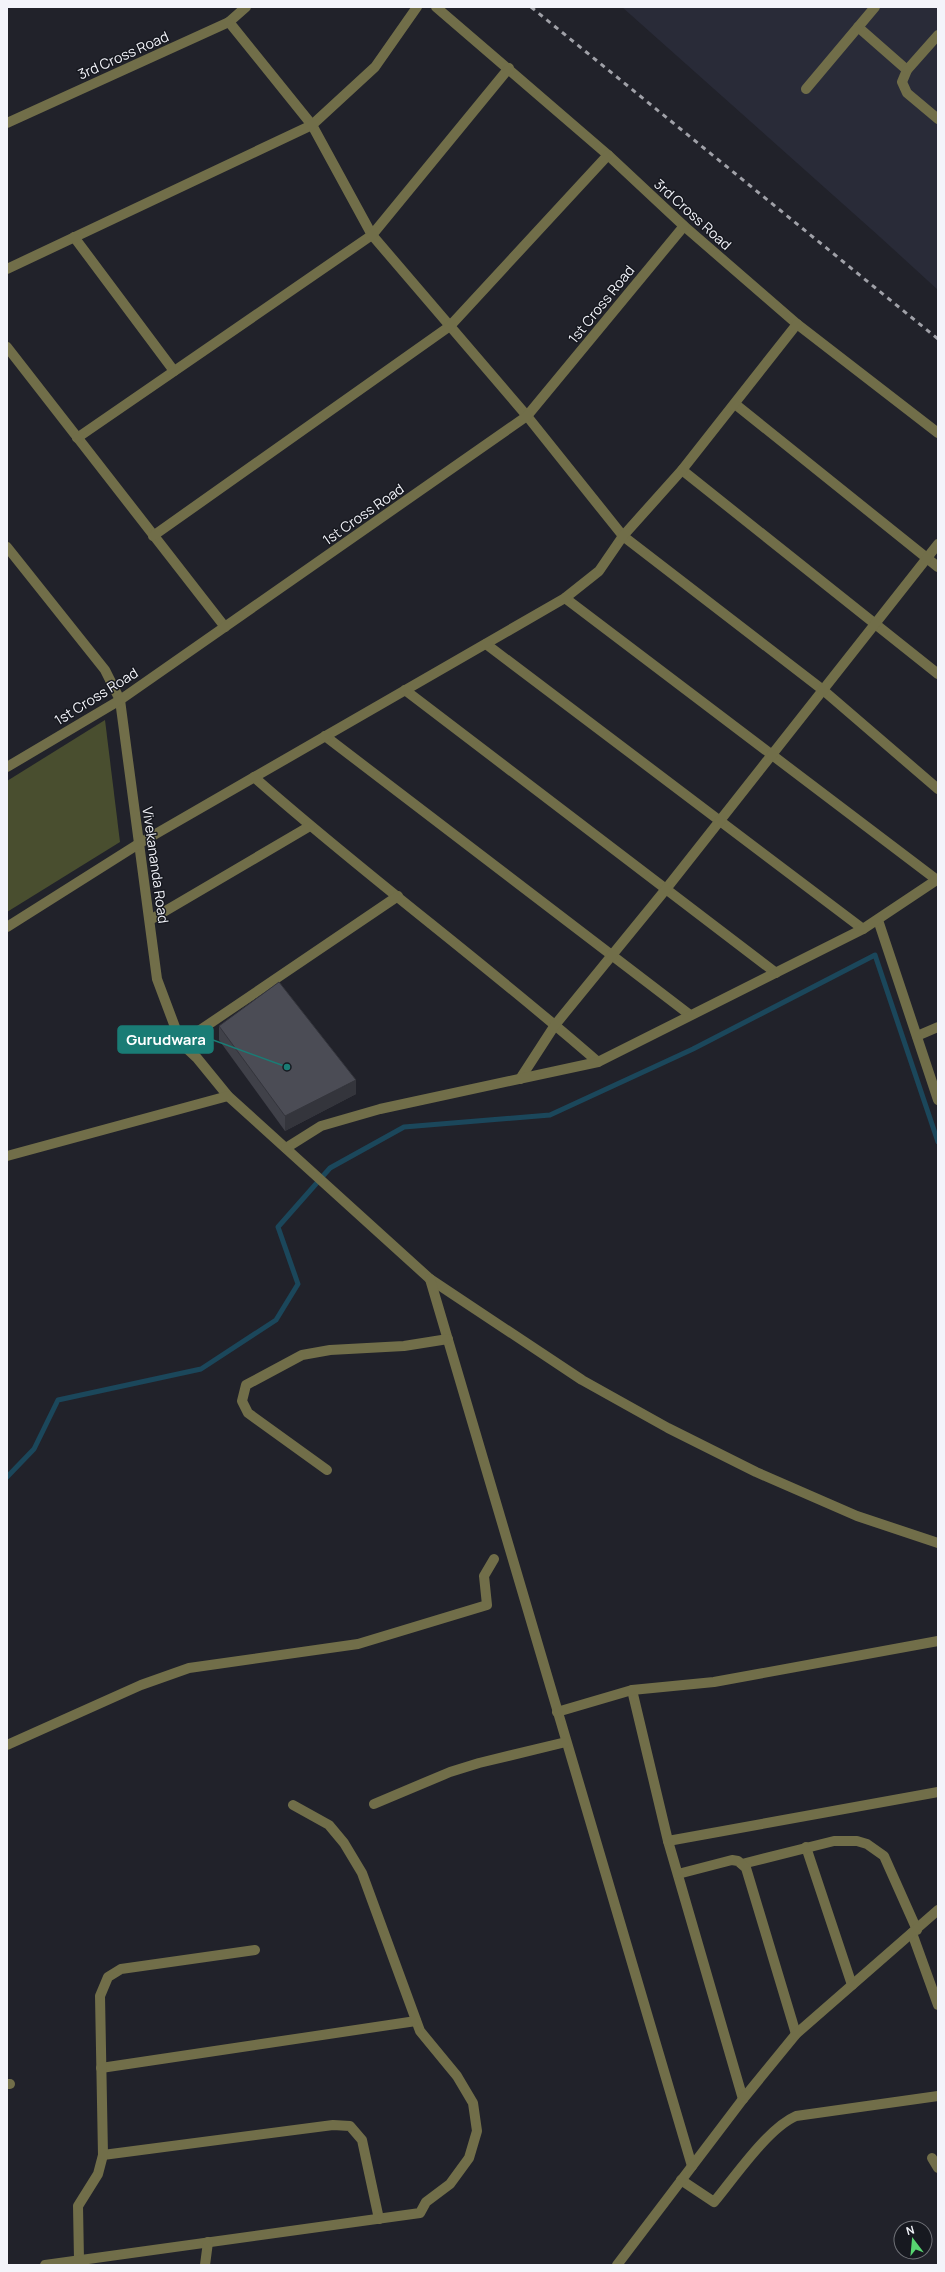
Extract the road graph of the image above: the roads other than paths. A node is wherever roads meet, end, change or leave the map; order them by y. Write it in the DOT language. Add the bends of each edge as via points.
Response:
graph roads {
  1 [pos="246,7"];
  2 [pos="417,7"];
  3 [pos="436,7"];
  4 [pos="875,7"];
  5 [pos="229,22"];
  6 [pos="858,27"];
  7 [pos="938,35"];
  8 [pos="509,68"];
  9 [pos="907,70"];
  10 [pos="806,89"];
  11 [pos="938,119"];
  12 [pos="7,123"];
  13 [pos="312,125"];
  14 [pos="608,155"];
  15 [pos="684,226"];
  16 [pos="372,235"];
  17 [pos="74,237"];
  18 [pos="7,269"];
  19 [pos="797,324"];
  20 [pos="450,326"];
  21 [pos="7,347"];
  22 [pos="174,371"];
  23 [pos="735,404"];
  24 [pos="527,416"];
  25 [pos="938,433"];
  26 [pos="77,438"];
  27 [pos="682,470"];
  28 [pos="153,536"];
  29 [pos="623,536"];
  30 [pos="938,544"];
  31 [pos="7,547"];
  32 [pos="927,558"];
  33 [pos="938,567"];
  34 [pos="565,598"];
  35 [pos="876,623"];
  36 [pos="225,627"];
  37 [pos="486,644"];
  38 [pos="938,674"];
  39 [pos="405,690"];
  40 [pos="823,690"];
  41 [pos="120,700"];
  42 [pos="325,736"];
  43 [pos="772,754"];
  44 [pos="7,767"];
  45 [pos="254,777"];
  46 [pos="938,789"];
  47 [pos="720,821"];
  48 [pos="310,826"];
  49 [pos="140,843"];
  50 [pos="937,879"];
  51 [pos="666,889"];
  52 [pos="398,896"];
  53 [pos="150,920"];
  54 [pos="878,920"];
  55 [pos="7,927"];
  56 [pos="863,929"];
  57 [pos="612,956"];
  58 [pos="776,973"];
  59 [pos="690,1015"];
  60 [pos="555,1024"];
  61 [pos="938,1027"];
  62 [pos="917,1036"];
  63 [pos="181,1043"];
  64 [pos="598,1062"];
  65 [pos="520,1079"];
  66 [pos="228,1096"];
  67 [pos="938,1099"];
  68 [pos="286,1148"];
  69 [pos="7,1156"];
  70 [pos="430,1279"];
  71 [pos="448,1339"];
  72 [pos="327,1470"];
  73 [pos="938,1543"];
  74 [pos="494,1559"];
  75 [pos="938,1641"];
  76 [pos="632,1690"];
  77 [pos="557,1712"];
  78 [pos="566,1742"];
  79 [pos="7,1745"];
  80 [pos="938,1792"];
  81 [pos="374,1804"];
  82 [pos="293,1805"];
  83 [pos="668,1841"];
  84 [pos="806,1848"];
  85 [pos="742,1864"];
  86 [pos="678,1874"];
  87 [pos="938,1910"];
  88 [pos="915,1931"];
  89 [pos="256,1950"];
  90 [pos="852,1985"];
  91 [pos="938,2005"];
  92 [pos="416,2021"];
  93 [pos="796,2034"];
  94 [pos="101,2068"];
  95 [pos="938,2096"];
  96 [pos="743,2099"];
  97 [pos="103,2155"];
  98 [pos="932,2158"];
  99 [pos="692,2166"];
  100 [pos="938,2168"];
  101 [pos="681,2180"];
  102 [pos="379,2219"];
  103 [pos="208,2242"];
  104 [pos="86,2262"];
  105 [pos="46,2265"];
  106 [pos="205,2265"];
  107 [pos="617,2265"];
  1 -- 5 [label="street, 3rd Cross Road"];
  2 -- 13 [label="street" via="375,67"];
  3 -- 8 [label="street, 3rd Cross Road"];
  4 -- 6 [label="street"];
  5 -- 12 [label="street, 3rd Cross Road"];
  5 -- 13 [label="street"];
  6 -- 9 [label="street"];
  6 -- 10 [label="street"];
  7 -- 9 [label="street"];
  8 -- 14 [label="street, 3rd Cross Road"];
  8 -- 16 [label="street"];
  9 -- 11 [label="street" via="902,82 907,93"];
  13 -- 16 [label="street"];
  13 -- 17 [label="street"];
  14 -- 15 [label="street, 3rd Cross Road"];
  14 -- 20 [label="street"];
  15 -- 19 [label="street, 3rd Cross Road"];
  15 -- 24 [label="street, 1st Cross Road"];
  16 -- 20 [label="street"];
  16 -- 22 [label="street"];
  17 -- 18 [label="street"];
  17 -- 22 [label="street"];
  19 -- 23 [label="street"];
  19 -- 25 [label="street, 3rd Cross Road"];
  20 -- 24 [label="street"];
  20 -- 28 [label="street"];
  21 -- 26 [label="street"];
  22 -- 26 [label="street"];
  23 -- 27 [label="street"];
  23 -- 32 [label="street"];
  24 -- 29 [label="street"];
  24 -- 36 [label="street, 1st Cross Road"];
  26 -- 28 [label="street"];
  27 -- 29 [label="street"];
  27 -- 35 [label="street"];
  28 -- 36 [label="street"];
  29 -- 34 [label="street" via="599,571"];
  29 -- 40 [label="street"];
  30 -- 32 [label="street"];
  31 -- 41 [label="street, Vivekananda Road" via="105,670"];
  32 -- 33 [label="street"];
  32 -- 35 [label="street"];
  34 -- 37 [label="street"];
  34 -- 43 [label="street"];
  35 -- 38 [label="street"];
  35 -- 40 [label="street"];
  36 -- 41 [label="street, 1st Cross Road"];
  37 -- 39 [label="street"];
  37 -- 47 [label="street"];
  39 -- 42 [label="street"];
  39 -- 51 [label="street"];
  40 -- 43 [label="street"];
  40 -- 46 [label="street"];
  41 -- 44 [label="street, 1st Cross Road"];
  41 -- 49 [label="street, Vivekananda Road"];
  42 -- 45 [label="street"];
  42 -- 57 [label="street"];
  43 -- 47 [label="street"];
  43 -- 50 [label="street"];
  45 -- 48 [label="street"];
  45 -- 49 [label="street"];
  47 -- 51 [label="street"];
  47 -- 56 [label="street"];
  48 -- 52 [label="street"];
  48 -- 53 [label="street"];
  49 -- 53 [label="street, Vivekananda Road"];
  49 -- 55 [label="street"];
  50 -- 54 [label="street"];
  51 -- 57 [label="street"];
  51 -- 58 [label="street"];
  52 -- 60 [label="street"];
  52 -- 63 [label="street"];
  53 -- 63 [label="street, Vivekananda Road" via="157,979"];
  54 -- 56 [label="street"];
  54 -- 62 [label="street"];
  56 -- 58 [label="street"];
  57 -- 59 [label="street"];
  57 -- 60 [label="street"];
  58 -- 59 [label="street"];
  59 -- 64 [label="street"];
  60 -- 64 [label="street"];
  60 -- 65 [label="street"];
  61 -- 62 [label="street"];
  62 -- 67 [label="street"];
  63 -- 66 [label="street, Vivekananda Road" via="197,1058"];
  64 -- 65 [label="street"];
  65 -- 68 [label="street" via="380,1109 321,1126"];
  66 -- 68 [label="street, Vivekananda Road"];
  66 -- 69 [label="street"];
  68 -- 70 [label="street, Vivekananda Road"];
  70 -- 71 [label="street"];
  70 -- 73 [label="street, Vivekananda Road" via="582,1380 668,1428 756,1472 857,1516"];
  71 -- 72 [label="street" via="404,1346 330,1350 302,1355 246,1385 242,1401 248,1413"];
  71 -- 77 [label="street"];
  74 -- 79 [label="street" via="484,1576 487,1605 358,1644 189,1668 141,1685"];
  75 -- 76 [label="street" via="714,1682"];
  76 -- 77 [label="street"];
  76 -- 83 [label="street"];
  77 -- 78 [label="street"];
  78 -- 81 [label="street" via="450,1772"];
  78 -- 99 [label="street"];
  80 -- 83 [label="street"];
  82 -- 92 [label="street" via="329,1825 344,1843 362,1873"];
  83 -- 86 [label="street"];
  84 -- 85 [label="street"];
  84 -- 88 [label="street" via="846,1840 857,1841 884,1856"];
  84 -- 90 [label="street"];
  85 -- 86 [label="street" via="732,1860"];
  85 -- 93 [label="street" via="748,1873"];
  86 -- 96 [label="street"];
  87 -- 88 [label="street"];
  88 -- 90 [label="street"];
  88 -- 91 [label="street"];
  89 -- 94 [label="street" via="121,1969 108,1977 100,1996"];
  90 -- 93 [label="street"];
  92 -- 94 [label="street"];
  92 -- 102 [label="street" via="420,2031 457,2076 473,2103 478,2131 469,2158 450,2184 426,2202 420,2213"];
  93 -- 96 [label="street"];
  94 -- 97 [label="street"];
  95 -- 101 [label="street" via="796,2116 787,2120 774,2131 714,2202"];
  96 -- 99 [label="street"];
  97 -- 102 [label="street" via="333,2124 350,2126 362,2140"];
  97 -- 104 [label="street" via="98,2174 78,2206"];
  98 -- 100 [label="street"];
  99 -- 101 [label="street"];
  101 -- 107 [label="street"];
  102 -- 103 [label="street"];
  103 -- 104 [label="street"];
  103 -- 106 [label="street"];
  104 -- 105 [label="street"];
}
